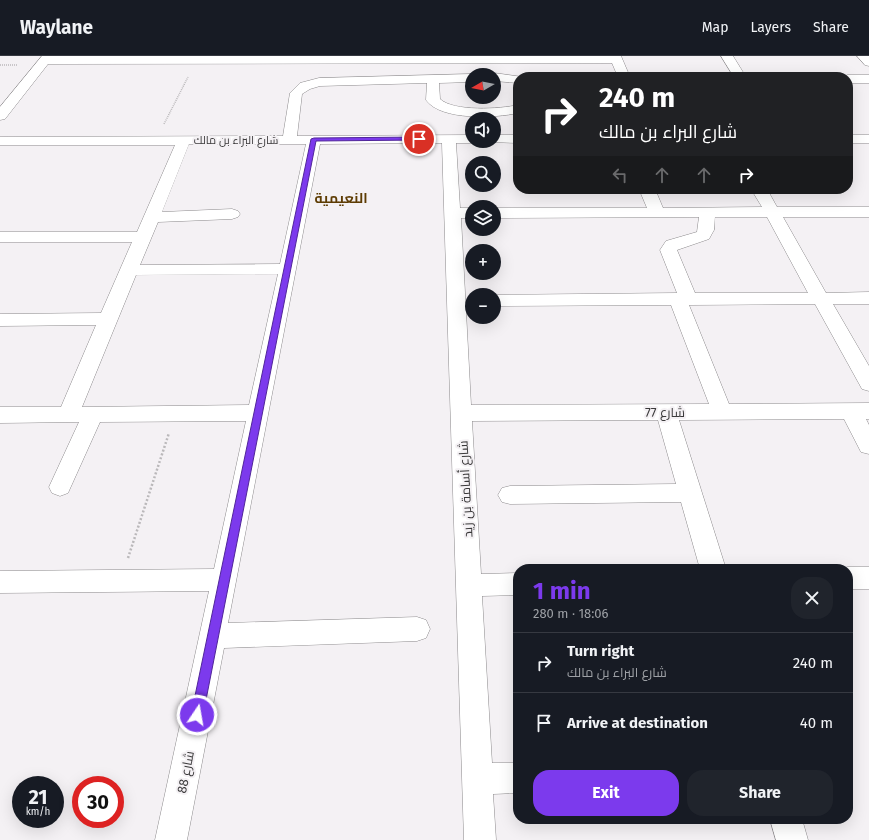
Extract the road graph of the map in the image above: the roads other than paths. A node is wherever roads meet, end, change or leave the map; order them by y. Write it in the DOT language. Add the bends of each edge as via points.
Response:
graph roads {
  1 [pos="727,56"];
  2 [pos="863,56"];
  3 [pos="616,57"];
  4 [pos="47,58"];
  5 [pos="318,58"];
  6 [pos="435,58"];
  7 [pos="202,59"];
  8 [pos="869,62"];
  9 [pos="622,72"];
  10 [pos="737,72"];
  11 [pos="433,78"];
  12 [pos="465,78"];
  13 [pos="501,78"];
  14 [pos="513,79"];
  15 [pos="853,79"];
  16 [pos="869,79"];
  17 [pos="513,110"];
  18 [pos="0,116"];
  19 [pos="314,139"];
  20 [pos="449,139"];
  21 [pos="465,139"];
  22 [pos="501,139"];
  23 [pos="513,139"];
  24 [pos="853,139"];
  25 [pos="869,139"];
  26 [pos="184,140"];
  27 [pos="289,140"];
  28 [pos="0,141"];
  29 [pos="649,194"];
  30 [pos="762,194"];
  31 [pos="657,212"];
  32 [pos="708,212"];
  33 [pos="772,212"];
  34 [pos="869,212"];
  35 [pos="462,213"];
  36 [pos="501,213"];
  37 [pos="232,214"];
  38 [pos="151,217"];
  39 [pos="143,237"];
  40 [pos="0,238"];
  41 [pos="287,269"];
  42 [pos="129,270"];
  43 [pos="821,298"];
  44 [pos="869,298"];
  45 [pos="683,299"];
  46 [pos="501,300"];
  47 [pos="464,301"];
  48 [pos="108,319"];
  49 [pos="0,320"];
  50 [pos="869,384"];
  51 [pos="860,411"];
  52 [pos="666,412"];
  53 [pos="722,412"];
  54 [pos="258,413"];
  55 [pos="461,413"];
  56 [pos="68,414"];
  57 [pos="93,414"];
  58 [pos="0,415"];
  59 [pos="869,446"];
  60 [pos="60,487"];
  61 [pos="690,493"];
  62 [pos="510,495"];
  63 [pos="711,564"];
  64 [pos="853,578"];
  65 [pos="869,578"];
  66 [pos="224,580"];
  67 [pos="1,584"];
  68 [pos="513,584"];
  69 [pos="469,585"];
  70 [pos="417,629"];
  71 [pos="212,636"];
  72 [pos="513,778"];
  73 [pos="477,779"];
  74 [pos="787,824"];
  75 [pos="171,840"];
  76 [pos="480,840"];
  77 [pos="792,840"];
  1 -- 10 [label="street"];
  2 -- 8 [label="street"];
  3 -- 6 [label="street"];
  3 -- 9 [label="street"];
  4 -- 7 [label="street"];
  4 -- 18 [label="street"];
  5 -- 6 [label="street"];
  5 -- 7 [label="street"];
  11 -- 12 [label="street"];
  11 -- 17 [label="street" via="433,100 440,107 461,110"];
  11 -- 27 [label="street" via="327,81 305,86 296,93"];
  13 -- 14 [label="street"];
  15 -- 16 [label="street"];
  19 -- 20 [label="street, شارع البراء بن مالك"];
  19 -- 27 [label="street, شارع البراء بن مالك"];
  19 -- 41 [label="street, شارع 88"];
  20 -- 21 [label="street, شارع البراء بن مالك"];
  20 -- 35 [label="street, شارع أسامة بن زيد"];
  22 -- 23 [label="street"];
  24 -- 25 [label="street"];
  26 -- 27 [label="street, شارع البراء بن مالك"];
  26 -- 28 [label="street, شارع البراء بن مالك"];
  26 -- 38 [label="street"];
  29 -- 31 [label="street"];
  30 -- 33 [label="street"];
  31 -- 32 [label="street"];
  31 -- 36 [label="street"];
  32 -- 33 [label="street"];
  32 -- 45 [label="street" via="703,235 672,244 668,250"];
  33 -- 34 [label="street"];
  33 -- 43 [label="street"];
  35 -- 47 [label="street, شارع أسامة بن زيد"];
  37 -- 38 [label="street"];
  38 -- 39 [label="street"];
  39 -- 40 [label="street"];
  39 -- 42 [label="street"];
  41 -- 42 [label="street"];
  41 -- 54 [label="street, شارع 88"];
  42 -- 48 [label="street"];
  43 -- 44 [label="street"];
  43 -- 45 [label="street"];
  43 -- 50 [label="street"];
  45 -- 46 [label="street"];
  45 -- 53 [label="street"];
  47 -- 55 [label="street, شارع أسامة بن زيد"];
  48 -- 49 [label="street"];
  48 -- 56 [label="street"];
  51 -- 53 [label="street, شارع 77"];
  51 -- 59 [label="street"];
  52 -- 53 [label="street, شارع 77"];
  52 -- 55 [label="street, شارع 77"];
  52 -- 61 [label="street"];
  54 -- 57 [label="street"];
  54 -- 66 [label="street, شارع 88"];
  55 -- 69 [label="street, شارع أسامة بن زيد"];
  56 -- 57 [label="street"];
  56 -- 58 [label="street"];
  57 -- 60 [label="street"];
  61 -- 62 [label="street"];
  61 -- 63 [label="street"];
  64 -- 65 [label="street"];
  66 -- 67 [label="street"];
  66 -- 71 [label="street, شارع 88"];
  68 -- 69 [label="street"];
  69 -- 73 [label="street, شارع أسامة بن زيد"];
  70 -- 71 [label="street"];
  71 -- 75 [label="street, شارع 88"];
  72 -- 73 [label="street"];
  73 -- 76 [label="street, شارع أسامة بن زيد"];
  74 -- 77 [label="street"];
}
